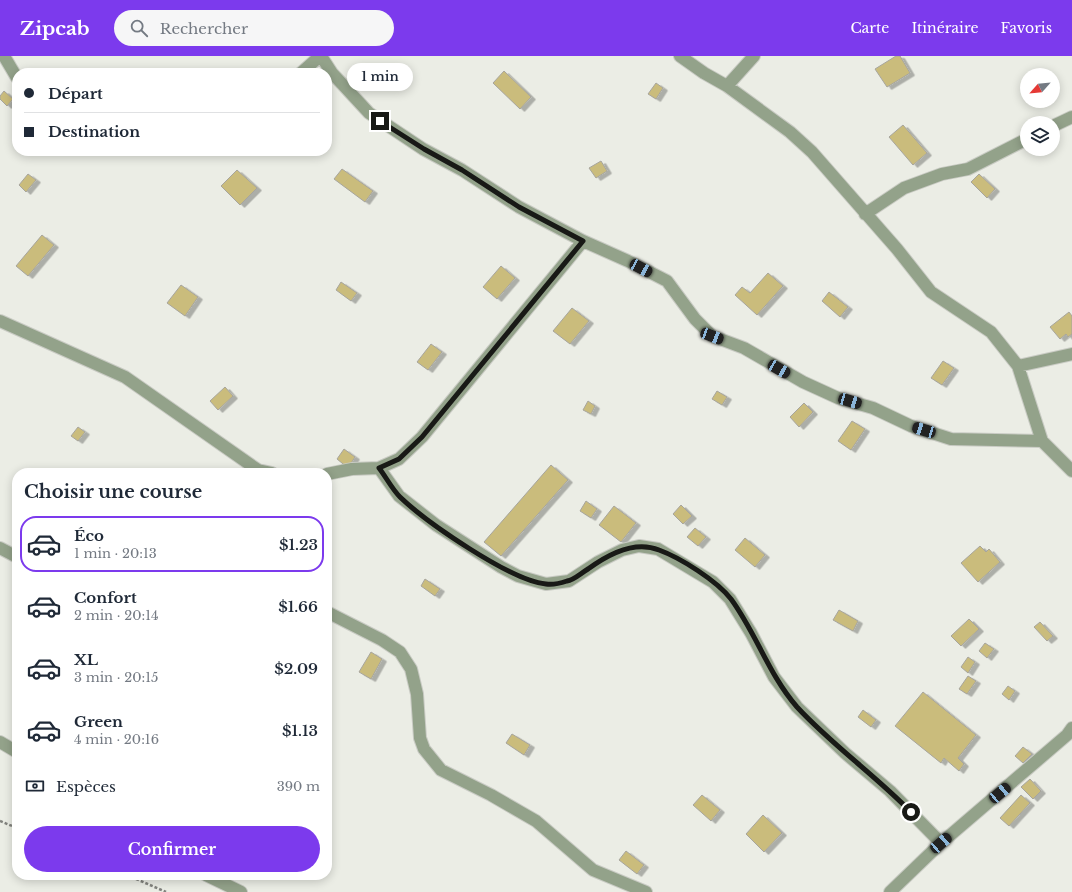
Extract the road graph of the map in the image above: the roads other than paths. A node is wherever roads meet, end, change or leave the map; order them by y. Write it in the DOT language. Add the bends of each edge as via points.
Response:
graph roads {
  1 [pos="4,56"];
  2 [pos="320,56"];
  3 [pos="680,56"];
  4 [pos="754,56"];
  5 [pos="307,68"];
  6 [pos="328,68"];
  7 [pos="12,70"];
  8 [pos="332,73"];
  9 [pos="727,86"];
  10 [pos="1072,117"];
  11 [pos="1060,123"];
  12 [pos="1020,142"];
  13 [pos="866,214"];
  14 [pos="583,241"];
  15 [pos="0,321"];
  16 [pos="1072,354"];
  17 [pos="1018,366"];
  18 [pos="1042,442"];
  19 [pos="255,468"];
  20 [pos="379,468"];
  21 [pos="1072,471"];
  22 [pos="332,473"];
  23 [pos="0,548"];
  24 [pos="12,554"];
  25 [pos="332,615"];
  26 [pos="1072,728"];
  27 [pos="0,742"];
  28 [pos="12,749"];
  29 [pos="941,843"];
  30 [pos="216,880"];
  31 [pos="241,892"];
  32 [pos="646,892"];
  33 [pos="890,892"];
  1 -- 7 [label="street"];
  2 -- 5 [label="street"];
  2 -- 6 [label="street"];
  3 -- 9 [label="street" via="704,74"];
  4 -- 9 [label="street"];
  8 -- 14 [label="street" via="369,113 519,207"];
  9 -- 13 [label="street" via="790,132 812,152"];
  10 -- 11 [label="street"];
  12 -- 13 [label="street" via="968,168 942,174 904,188"];
  13 -- 17 [label="street" via="932,292 991,332"];
  14 -- 18 [label="street" via="667,281 695,319 712,336 744,348 802,382 838,398 873,408 911,426 951,439"];
  14 -- 20 [label="street" via="422,437 399,459"];
  15 -- 19 [label="street" via="125,377"];
  16 -- 17 [label="street"];
  17 -- 18 [label="street"];
  18 -- 21 [label="street"];
  20 -- 22 [label="street"];
  20 -- 29 [label="street" via="399,496 436,525 518,576 546,584 569,581 622,550 640,546 658,549 713,582 730,599 774,676 797,706 844,753 890,791"];
  23 -- 24 [label="street"];
  25 -- 32 [label="street" via="400,652 411,668 417,694 420,738 424,749 441,770 536,821 592,870"];
  26 -- 29 [label="street"];
  27 -- 28 [label="street"];
  29 -- 33 [label="street"];
  30 -- 31 [label="street"];
}
